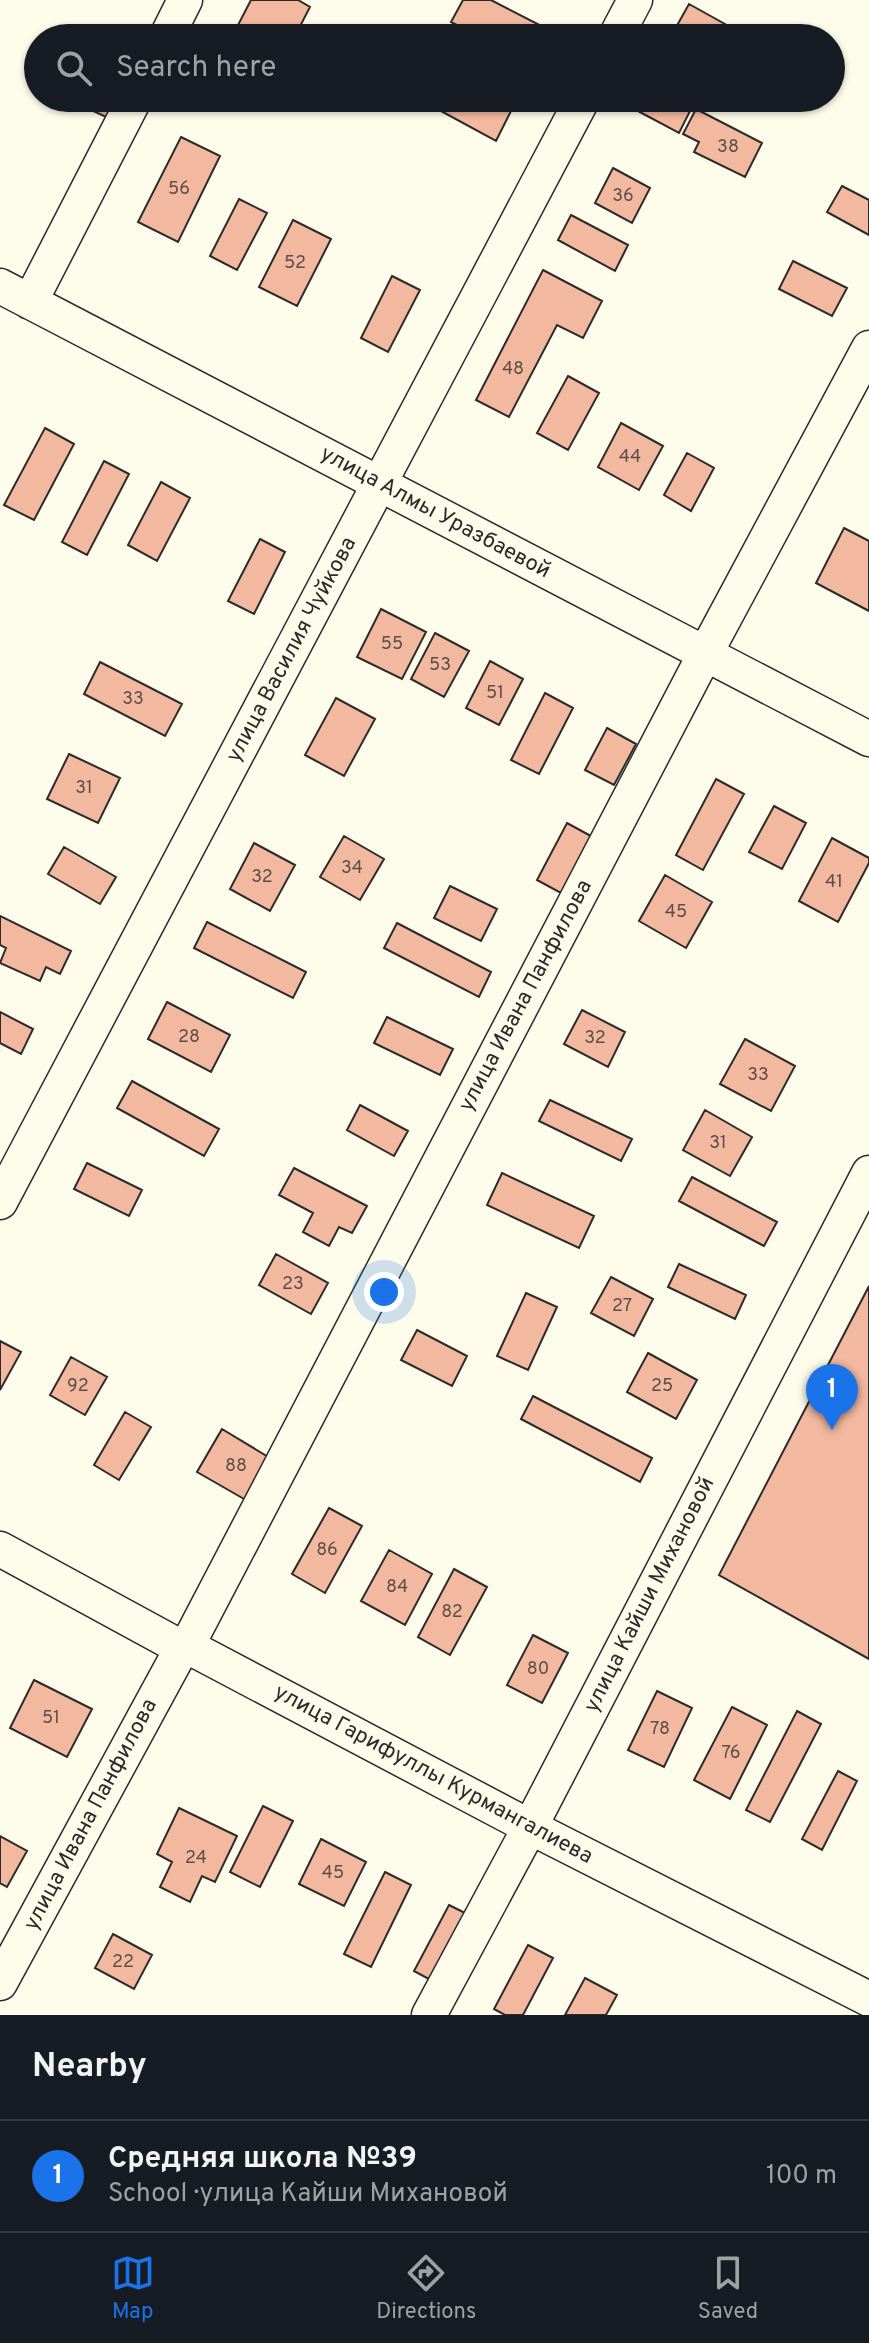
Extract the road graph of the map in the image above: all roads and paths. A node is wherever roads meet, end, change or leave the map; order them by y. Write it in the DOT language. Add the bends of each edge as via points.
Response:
graph roads {
  1 [pos="185,0"];
  2 [pos="635,0"];
  3 [pos="173,24"];
  4 [pos="622,24"];
  5 [pos="128,112"];
  6 [pos="576,112"];
  7 [pos="0,286"];
  8 [pos="30,302"];
  9 [pos="869,348"];
  10 [pos="380,484"];
  11 [pos="705,654"];
  12 [pos="869,739"];
  13 [pos="869,1173"];
  14 [pos="0,1202"];
  15 [pos="0,1549"];
  16 [pos="184,1647"];
  17 [pos="530,1827"];
  18 [pos="0,1983"];
  19 [pos="856,2002"];
  20 [pos="429,2015"];
  1 -- 3 [label="street"];
  2 -- 4 [label="street"];
  5 -- 8 [label="street"];
  6 -- 10 [label="street, улица Василия Чуйкова"];
  7 -- 8 [label="street, улица Алмы Уразбаевой"];
  8 -- 10 [label="street, улица Алмы Уразбаевой"];
  9 -- 11 [label="street, улица Ивана Панфилова"];
  10 -- 11 [label="street, улица Алмы Уразбаевой"];
  10 -- 14 [label="street, улица Василия Чуйкова"];
  11 -- 12 [label="street, улица Алмы Уразбаевой"];
  11 -- 16 [label="street, улица Ивана Панфилова"];
  13 -- 17 [label="street, улица Кайши Михановой"];
  15 -- 16 [label="street, улица Гарифуллы Курмангалиева"];
  16 -- 17 [label="street, улица Гарифуллы Курмангалиева"];
  16 -- 18 [label="street, улица Ивана Панфилова"];
  17 -- 19 [label="street, улица Гарифуллы Курмангалиева"];
  17 -- 20 [label="street, улица Кайши Михановой"];
}
